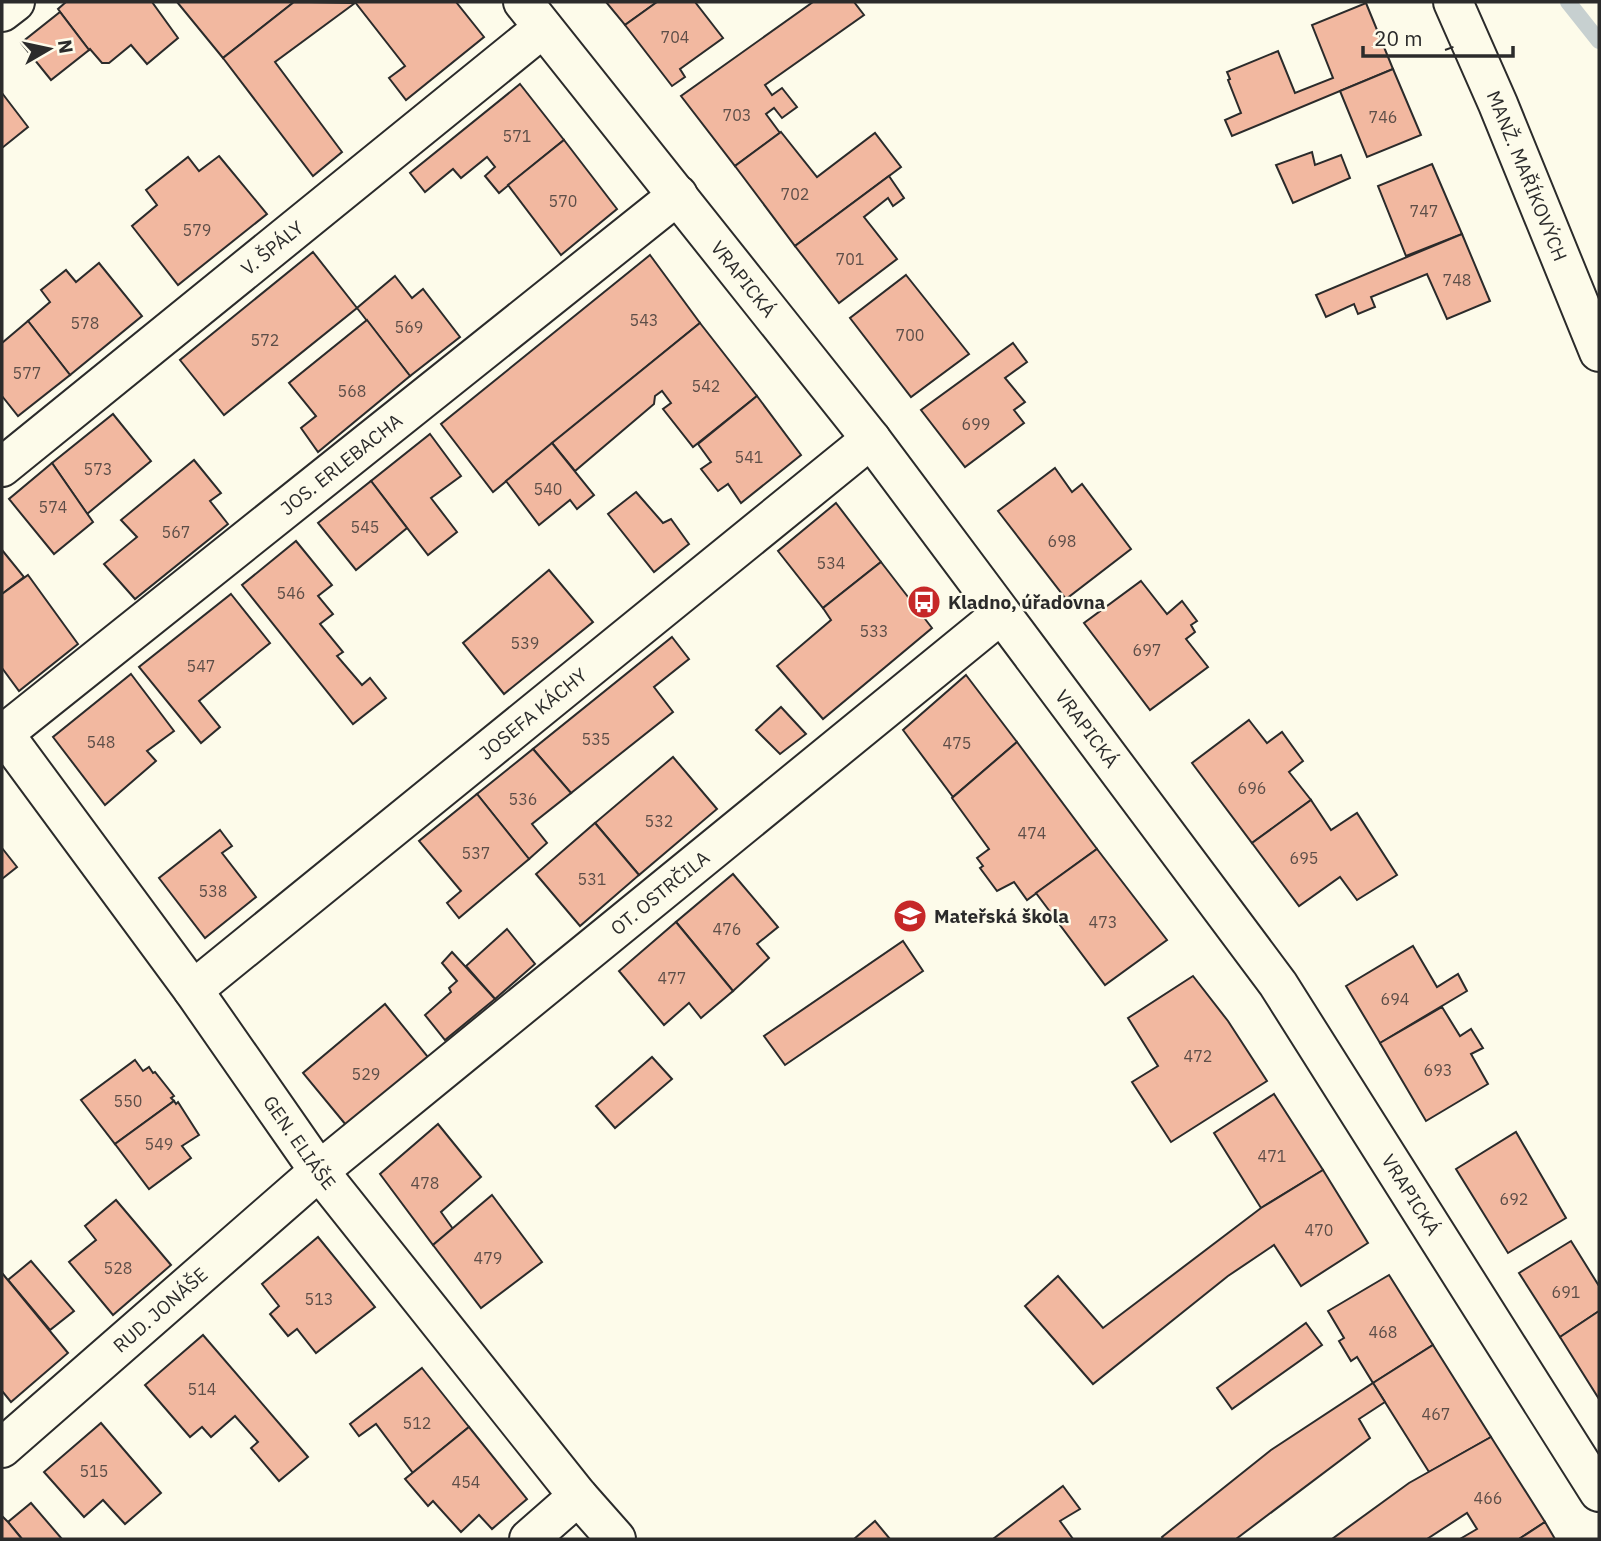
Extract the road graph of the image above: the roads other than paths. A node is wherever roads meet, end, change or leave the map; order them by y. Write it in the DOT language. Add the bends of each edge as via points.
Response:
graph roads {
  1 [pos="15,2"];
  2 [pos="1453,2"];
  3 [pos="2,12"];
  4 [pos="533,15"];
  5 [pos="678,195"];
  6 [pos="1599,352"];
  7 [pos="871,439"];
  8 [pos="2,467"];
  9 [pos="1000,614"];
  10 [pos="2,733"];
  11 [pos="193,990"];
  12 [pos="319,1171"];
  13 [pos="2,1448"];
  14 [pos="1593,1471"];
  15 [pos="578,1496"];
  16 [pos="529,1539"];
  17 [pos="616,1539"];
  1 -- 3 [label="street"];
  2 -- 6 [label="street, MANŽ. MAŘÍKOVÝCH"];
  4 -- 5 [label="street, VRAPICKÁ"];
  4 -- 8 [label="street, V. ŠPÁLY"];
  5 -- 7 [label="street, VRAPICKÁ"];
  5 -- 10 [label="street, JOS. ERLEBACHA"];
  7 -- 9 [label="street, VRAPICKÁ"];
  7 -- 11 [label="street, JOSEFA KÁCHY"];
  9 -- 12 [label="street, OT. OSTRČILA"];
  9 -- 14 [label="street, VRAPICKÁ" via="1278,984"];
  10 -- 11 [label="street, GEN. ELIÁŠE"];
  11 -- 12 [label="street, GEN. ELIÁŠE"];
  12 -- 13 [label="street, RUD. JONÁŠE"];
  12 -- 15 [label="street, GEN. ELIÁŠE"];
  15 -- 16 [label="street"];
  15 -- 17 [label="street, GEN. ELIÁŠE"];
}
